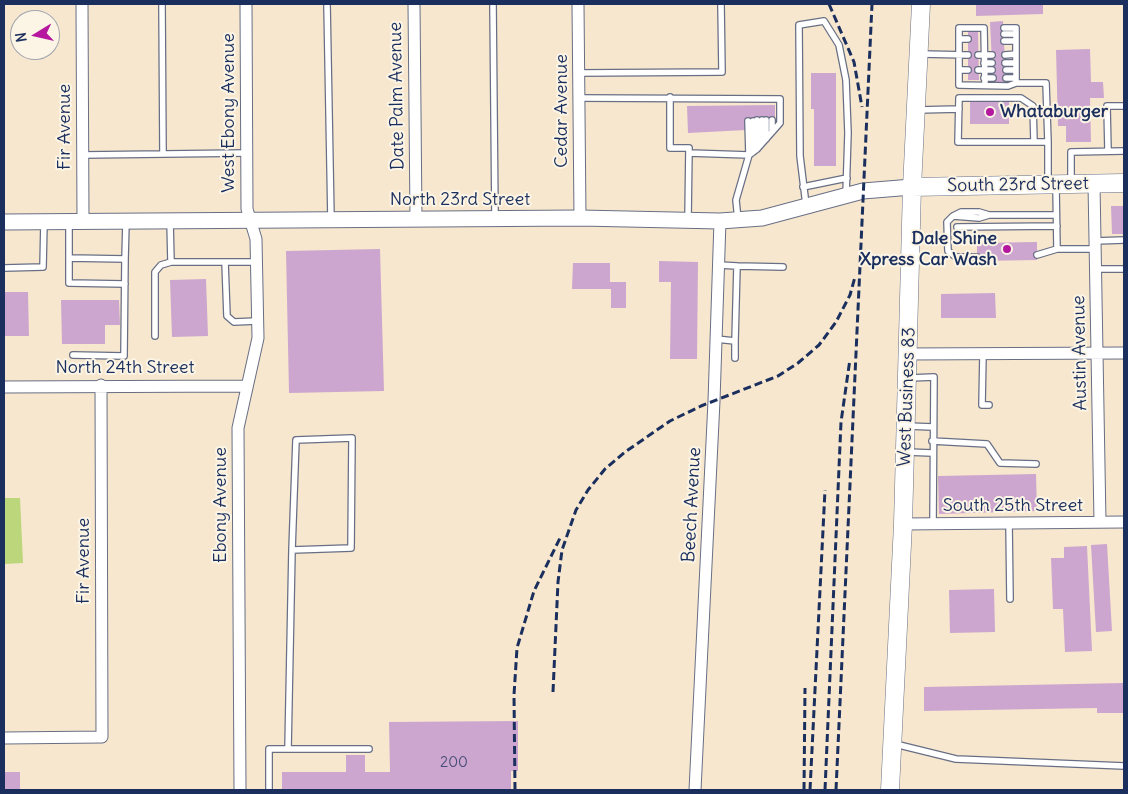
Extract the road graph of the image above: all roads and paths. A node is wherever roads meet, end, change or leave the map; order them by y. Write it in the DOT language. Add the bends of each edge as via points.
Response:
graph roads {
  1 [pos="82,4"];
  2 [pos="162,4"];
  3 [pos="246,4"];
  4 [pos="328,4"];
  5 [pos="414,4"];
  6 [pos="493,4"];
  7 [pos="578,4"];
  8 [pos="721,4"];
  9 [pos="921,4"];
  10 [pos="1004,31"];
  11 [pos="959,39"];
  12 [pos="968,39"];
  13 [pos="1004,41"];
  14 [pos="1016,42"];
  15 [pos="918,54"];
  16 [pos="1016,54"];
  17 [pos="959,55"];
  18 [pos="968,55"];
  19 [pos="981,55"];
  20 [pos="992,55"];
  21 [pos="1005,55"];
  22 [pos="1006,66"];
  23 [pos="1016,66"];
  24 [pos="992,67"];
  25 [pos="982,68"];
  26 [pos="959,70"];
  27 [pos="968,70"];
  28 [pos="579,73"];
  29 [pos="984,78"];
  30 [pos="993,78"];
  31 [pos="1006,78"];
  32 [pos="1016,80"];
  33 [pos="985,85"];
  34 [pos="670,97"];
  35 [pos="579,98"];
  36 [pos="1124,106"];
  37 [pos="959,109"];
  38 [pos="916,110"];
  39 [pos="760,120"];
  40 [pos="772,132"];
  41 [pos="1034,142"];
  42 [pos="1048,142"];
  43 [pos="757,148"];
  44 [pos="1108,151"];
  45 [pos="1124,151"];
  46 [pos="163,153"];
  47 [pos="246,153"];
  48 [pos="688,153"];
  49 [pos="83,156"];
  50 [pos="847,178"];
  51 [pos="1124,183"];
  52 [pos="1059,184"];
  53 [pos="1094,184"];
  54 [pos="803,187"];
  55 [pos="912,187"];
  56 [pos="846,195"];
  57 [pos="806,205"];
  58 [pos="1056,215"];
  59 [pos="580,218"];
  60 [pos="416,219"];
  61 [pos="495,219"];
  62 [pos="76,220"];
  63 [pos="331,220"];
  64 [pos="688,220"];
  65 [pos="738,220"];
  66 [pos="44,221"];
  67 [pos="126,221"];
  68 [pos="170,221"];
  69 [pos="720,221"];
  70 [pos="4,222"];
  71 [pos="252,222"];
  72 [pos="1057,226"];
  73 [pos="958,227"];
  74 [pos="1124,240"];
  75 [pos="1095,245"];
  76 [pos="1057,249"];
  77 [pos="1037,255"];
  78 [pos="977,256"];
  79 [pos="69,258"];
  80 [pos="125,259"];
  81 [pos="171,262"];
  82 [pos="225,262"];
  83 [pos="256,262"];
  84 [pos="719,265"];
  85 [pos="737,266"];
  86 [pos="4,268"];
  87 [pos="783,268"];
  88 [pos="1096,269"];
  89 [pos="1124,269"];
  90 [pos="125,284"];
  91 [pos="257,321"];
  92 [pos="156,336"];
  93 [pos="716,339"];
  94 [pos="735,341"];
  95 [pos="1124,352"];
  96 [pos="1098,353"];
  97 [pos="908,354"];
  98 [pos="983,354"];
  99 [pos="73,355"];
  100 [pos="735,358"];
  101 [pos="908,378"];
  102 [pos="101,385"];
  103 [pos="4,386"];
  104 [pos="246,386"];
  105 [pos="989,405"];
  106 [pos="906,426"];
  107 [pos="933,427"];
  108 [pos="932,441"];
  109 [pos="905,452"];
  110 [pos="932,453"];
  111 [pos="1036,464"];
  112 [pos="1100,522"];
  113 [pos="1124,522"];
  114 [pos="1009,523"];
  115 [pos="903,524"];
  116 [pos="933,524"];
  117 [pos="292,550"];
  118 [pos="1010,599"];
  119 [pos="4,738"];
  120 [pos="893,744"];
  121 [pos="288,749"];
  122 [pos="369,750"];
  123 [pos="1124,766"];
  124 [pos="240,790"];
  125 [pos="269,790"];
  126 [pos="695,790"];
  127 [pos="890,790"];
  1 -- 49 [label="street, Fir Avenue"];
  2 -- 46 [label="lane"];
  3 -- 47 [label="street, West Ebony Avenue"];
  4 -- 63 [label="lane"];
  5 -- 60 [label="street, Date Palm Avenue"];
  6 -- 61 [label="lane"];
  7 -- 28 [label="street, Cedar Avenue"];
  8 -- 28 [label="lane" via="722,72"];
  9 -- 15 [label="main road, West Business 83"];
  10 -- 14 [label="lane" via="1016,28"];
  11 -- 12 [label="lane"];
  11 -- 17 [label="lane"];
  11 -- 19 [label="lane" via="959,28 986,35"];
  13 -- 14 [label="lane"];
  14 -- 16 [label="lane"];
  15 -- 17 [label="lane"];
  15 -- 38 [label="main road, West Business 83"];
  16 -- 21 [label="lane"];
  16 -- 23 [label="lane"];
  17 -- 18 [label="lane"];
  17 -- 26 [label="lane"];
  19 -- 20 [label="lane"];
  19 -- 25 [label="lane"];
  22 -- 23 [label="lane"];
  23 -- 32 [label="lane"];
  24 -- 25 [label="lane"];
  25 -- 29 [label="lane"];
  26 -- 27 [label="lane"];
  26 -- 33 [label="lane" via="959,85"];
  28 -- 35 [label="street, Cedar Avenue"];
  29 -- 30 [label="lane"];
  29 -- 33 [label="lane"];
  31 -- 32 [label="lane"];
  32 -- 33 [label="lane" via="1008,86"];
  32 -- 42 [label="lane" via="1046,83"];
  34 -- 35 [label="lane"];
  34 -- 40 [label="lane" via="759,102 780,100 780,123"];
  34 -- 48 [label="lane" via="670,148 689,148"];
  35 -- 59 [label="street, Cedar Avenue"];
  36 -- 44 [label="lane" via="1107,106"];
  37 -- 38 [label="lane"];
  37 -- 41 [label="lane" via="958,142"];
  37 -- 41 [label="lane" via="959,98 1021,98 1033,106"];
  38 -- 55 [label="main road, West Business 83"];
  39 -- 40 [label="lane"];
  39 -- 43 [label="lane"];
  39 -- 43 [label="lane"];
  39 -- 43 [label="lane"];
  40 -- 43 [label="lane"];
  41 -- 42 [label="lane"];
  42 -- 52 [label="lane"];
  43 -- 48 [label="lane"];
  43 -- 65 [label="lane" via="736,200"];
  44 -- 45 [label="lane"];
  44 -- 52 [label="lane" via="1071,152"];
  46 -- 47 [label="lane"];
  46 -- 49 [label="lane"];
  47 -- 71 [label="street, West Ebony Avenue" via="247,209"];
  48 -- 64 [label="lane"];
  49 -- 62 [label="street, Fir Avenue"];
  50 -- 54 [label="lane"];
  50 -- 54 [label="lane" via="846,80 839,45 824,21 799,25 799,147"];
  50 -- 56 [label="lane"];
  51 -- 53 [label="main road, South 23rd Street"];
  52 -- 53 [label="main road, South 23rd Street"];
  52 -- 55 [label="main road, South 23rd Street"];
  52 -- 58 [label="lane"];
  53 -- 75 [label="street, Austin Avenue"];
  54 -- 57 [label="lane"];
  55 -- 56 [label="main road, North 23rd Street"];
  55 -- 97 [label="main road, West Business 83"];
  56 -- 57 [label="main road, North 23rd Street"];
  57 -- 65 [label="main road, North 23rd Street" via="762,218"];
  58 -- 72 [label="lane"];
  58 -- 78 [label="lane" via="953,216 948,222 948,251 956,257"];
  59 -- 61 [label="main road, North 23rd Street"];
  59 -- 64 [label="main road, North 23rd Street"];
  60 -- 61 [label="main road, North 23rd Street"];
  60 -- 63 [label="main road, North 23rd Street"];
  62 -- 66 [label="main road, North 23rd Street"];
  62 -- 67 [label="main road, North 23rd Street"];
  62 -- 79 [label="lane"];
  63 -- 71 [label="main road, North 23rd Street"];
  64 -- 69 [label="main road, North 23rd Street"];
  65 -- 69 [label="main road, North 23rd Street"];
  66 -- 70 [label="main road, North 23rd Street"];
  66 -- 86 [label="lane" via="43,267"];
  67 -- 68 [label="main road, North 23rd Street"];
  67 -- 80 [label="lane"];
  68 -- 71 [label="main road, North 23rd Street"];
  68 -- 81 [label="lane"];
  69 -- 84 [label="street, Beech Avenue"];
  71 -- 83 [label="street, Ebony Avenue"];
  72 -- 73 [label="lane"];
  72 -- 76 [label="lane"];
  74 -- 75 [label="lane"];
  75 -- 76 [label="lane"];
  75 -- 88 [label="street, Austin Avenue"];
  76 -- 77 [label="lane"];
  79 -- 80 [label="lane"];
  79 -- 90 [label="lane" via="69,283"];
  80 -- 90 [label="lane"];
  81 -- 82 [label="lane"];
  81 -- 92 [label="lane" via="161,265 155,272"];
  82 -- 83 [label="lane"];
  82 -- 91 [label="lane" via="227,316 234,322"];
  83 -- 91 [label="street, Ebony Avenue"];
  84 -- 85 [label="lane"];
  84 -- 93 [label="street, Beech Avenue"];
  85 -- 87 [label="lane"];
  85 -- 94 [label="lane"];
  88 -- 89 [label="lane"];
  88 -- 96 [label="street, Austin Avenue"];
  90 -- 99 [label="lane" via="124,356"];
  91 -- 104 [label="street, Ebony Avenue" via="258,338"];
  93 -- 94 [label="lane"];
  93 -- 126 [label="street, Beech Avenue"];
  94 -- 100 [label="lane"];
  95 -- 96 [label="street"];
  96 -- 98 [label="street"];
  96 -- 112 [label="street, Austin Avenue"];
  97 -- 98 [label="street"];
  97 -- 101 [label="main road, West Business 83"];
  98 -- 105 [label="lane" via="982,405"];
  101 -- 106 [label="main road, West Business 83"];
  101 -- 107 [label="lane" via="934,377"];
  102 -- 103 [label="street, North 24th Street"];
  102 -- 104 [label="street, North 24th Street"];
  102 -- 119 [label="street, Fir Avenue" via="102,737"];
  104 -- 124 [label="street, Ebony Avenue" via="238,428"];
  106 -- 107 [label="lane"];
  106 -- 109 [label="main road, West Business 83"];
  107 -- 108 [label="lane"];
  108 -- 110 [label="lane"];
  108 -- 111 [label="lane" via="987,444 1000,462"];
  109 -- 110 [label="lane"];
  109 -- 115 [label="main road, West Business 83"];
  110 -- 116 [label="lane"];
  112 -- 113 [label="street, South 25th Street"];
  112 -- 114 [label="street, South 25th Street"];
  114 -- 116 [label="street, South 25th Street"];
  114 -- 118 [label="lane"];
  115 -- 116 [label="street, South 25th Street"];
  115 -- 120 [label="main road, West Business 83"];
  117 -- 117 [label="lane" via="351,548 352,438 296,440"];
  117 -- 121 [label="lane"];
  120 -- 123 [label="lane" via="956,759"];
  120 -- 127 [label="main road, West Business 83"];
  121 -- 122 [label="lane"];
  121 -- 125 [label="lane" via="269,749"];
}
